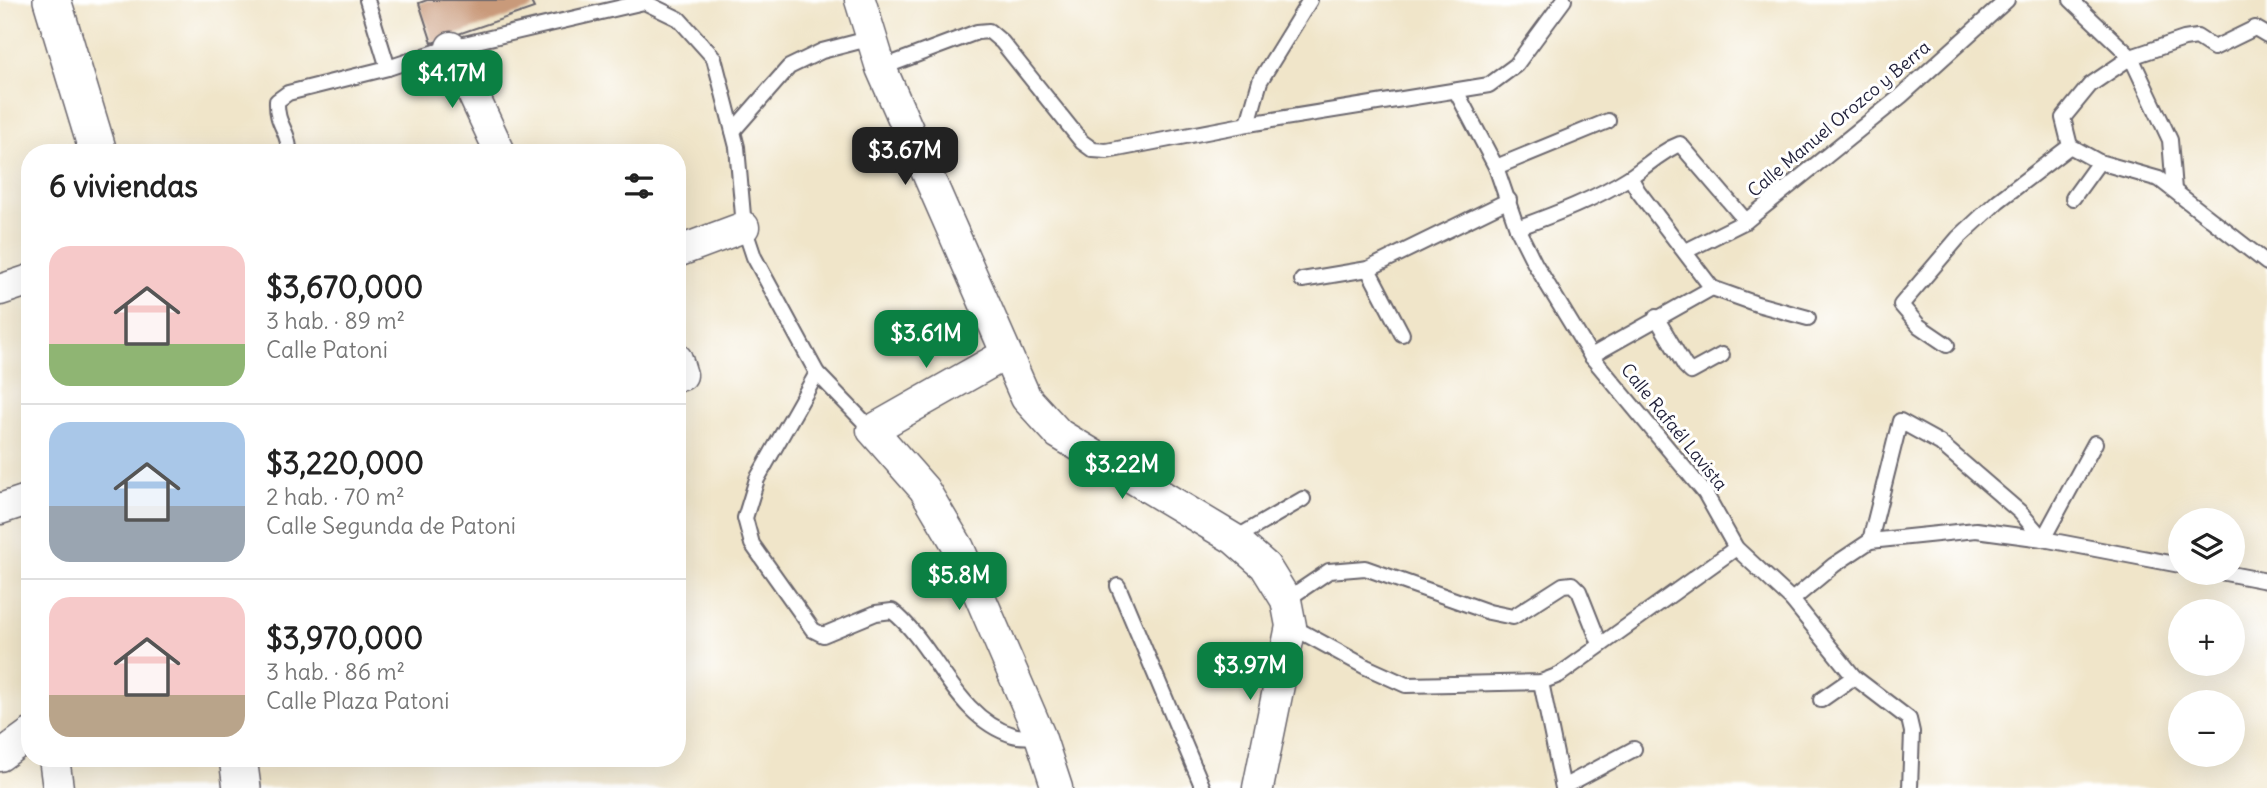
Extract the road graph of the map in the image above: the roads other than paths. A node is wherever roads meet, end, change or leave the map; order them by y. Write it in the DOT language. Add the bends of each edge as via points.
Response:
graph roads {
  1 [pos="52,0"];
  2 [pos="367,0"];
  3 [pos="860,0"];
  4 [pos="1310,0"];
  5 [pos="1564,0"];
  6 [pos="2007,0"];
  7 [pos="2071,0"];
  8 [pos="2267,35"];
  9 [pos="872,38"];
  10 [pos="451,47"];
  11 [pos="2131,57"];
  12 [pos="388,68"];
  13 [pos="881,68"];
  14 [pos="1456,91"];
  15 [pos="1608,121"];
  16 [pos="1248,124"];
  17 [pos="733,131"];
  18 [pos="96,144"];
  19 [pos="289,144"];
  20 [pos="496,144"];
  21 [pos="2070,146"];
  22 [pos="2099,162"];
  23 [pos="1496,167"];
  24 [pos="1630,177"];
  25 [pos="2174,190"];
  26 [pos="2073,198"];
  27 [pos="1509,200"];
  28 [pos="1746,221"];
  29 [pos="744,227"];
  30 [pos="1517,228"];
  31 [pos="686,249"];
  32 [pos="1686,251"];
  33 [pos="2267,263"];
  34 [pos="1368,269"];
  35 [pos="1302,280"];
  36 [pos="21,283"];
  37 [pos="1712,288"];
  38 [pos="0,290"];
  39 [pos="1656,317"];
  40 [pos="1808,318"];
  41 [pos="1402,334"];
  42 [pos="1947,345"];
  43 [pos="1006,354"];
  44 [pos="1722,355"];
  45 [pos="1591,356"];
  46 [pos="817,373"];
  47 [pos="872,430"];
  48 [pos="2095,443"];
  49 [pos="1303,499"];
  50 [pos="21,502"];
  51 [pos="0,509"];
  52 [pos="1234,539"];
  53 [pos="2043,539"];
  54 [pos="1870,541"];
  55 [pos="1736,548"];
  56 [pos="2168,563"];
  57 [pos="2245,576"];
  58 [pos="2267,580"];
  59 [pos="1118,586"];
  60 [pos="1792,600"];
  61 [pos="1289,613"];
  62 [pos="1600,644"];
  63 [pos="1853,677"];
  64 [pos="1541,682"];
  65 [pos="1821,700"];
  66 [pos="1040,736"];
  67 [pos="21,741"];
  68 [pos="1634,749"];
  69 [pos="0,756"];
  70 [pos="55,767"];
  71 [pos="239,767"];
  72 [pos="58,788"];
  73 [pos="242,788"];
  74 [pos="1057,788"];
  75 [pos="1203,788"];
  76 [pos="1258,788"];
  77 [pos="1563,788"];
  78 [pos="1910,788"];
  1 -- 18 [label="street"];
  2 -- 12 [label="lane"];
  3 -- 9 [label="street"];
  4 -- 16 [label="lane" via="1260,81"];
  5 -- 14 [label="lane" via="1516,65 1489,85"];
  6 -- 28 [label="lane, Calle Manuel Orozco y Berra" via="1901,96"];
  7 -- 11 [label="lane"];
  8 -- 11 [label="lane" via="2255,28 2214,48 2196,37"];
  9 -- 13 [label="street"];
  9 -- 17 [label="lane" via="822,51 789,67"];
  10 -- 12 [label="lane"];
  10 -- 17 [label="lane" via="644,2 679,19 713,58"];
  10 -- 20 [label="street"];
  11 -- 21 [label="lane" via="2091,85 2063,118"];
  11 -- 25 [label="lane" via="2170,140"];
  12 -- 19 [label="lane" via="288,93 277,102 276,117"];
  13 -- 16 [label="lane" via="989,31 1093,150"];
  13 -- 43 [label="street"];
  14 -- 16 [label="lane"];
  14 -- 23 [label="lane, Calle Rafaél Lavista"];
  15 -- 23 [label="lane"];
  17 -- 29 [label="lane"];
  21 -- 22 [label="lane"];
  21 -- 42 [label="lane" via="1958,238 1901,305 1919,326"];
  22 -- 25 [label="lane" via="2159,179"];
  22 -- 26 [label="lane"];
  23 -- 27 [label="lane, Calle Rafaél Lavista"];
  24 -- 28 [label="lane" via="1679,144"];
  24 -- 30 [label="lane" via="1575,207"];
  24 -- 32 [label="lane"];
  25 -- 33 [label="lane"];
  27 -- 30 [label="lane, Calle Rafaél Lavista"];
  27 -- 34 [label="lane"];
  28 -- 32 [label="lane, Calle Manuel Orozco y Berra"];
  29 -- 31 [label="street"];
  29 -- 46 [label="lane" via="754,257"];
  30 -- 45 [label="lane, Calle Rafaél Lavista"];
  32 -- 37 [label="lane"];
  34 -- 35 [label="lane"];
  34 -- 41 [label="lane"];
  36 -- 38 [label="street"];
  37 -- 39 [label="lane"];
  37 -- 40 [label="lane"];
  39 -- 44 [label="lane" via="1691,372"];
  39 -- 45 [label="lane"];
  43 -- 47 [label="street"];
  43 -- 52 [label="street" via="1026,398 1059,434"];
  45 -- 55 [label="lane, Calle Rafaél Lavista" via="1705,493"];
  46 -- 47 [label="lane"];
  46 -- 66 [label="lane" via="757,479 744,518 752,544 813,630 823,635 892,611 953,689 989,724 1015,736"];
  47 -- 66 [label="street" via="924,489 959,548"];
  48 -- 53 [label="lane"];
  49 -- 52 [label="lane"];
  50 -- 51 [label="street"];
  52 -- 61 [label="street" via="1265,566"];
  53 -- 54 [label="lane" via="1976,530"];
  53 -- 54 [label="lane" via="2021,512 1940,443 1899,421"];
  53 -- 56 [label="lane"];
  54 -- 60 [label="lane"];
  55 -- 60 [label="lane, Calle Rafaél Lavista"];
  55 -- 62 [label="lane"];
  57 -- 58 [label="lane"];
  59 -- 75 [label="lane"];
  60 -- 63 [label="lane, Calle Rafaél Lavista"];
  61 -- 62 [label="lane" via="1329,571 1364,568 1513,617 1563,585 1572,584"];
  61 -- 64 [label="lane" via="1366,667 1406,685"];
  61 -- 76 [label="street"];
  62 -- 64 [label="lane" via="1559,675"];
  63 -- 65 [label="lane"];
  63 -- 78 [label="lane, Calle Rafaél Lavista" via="1909,719"];
  64 -- 77 [label="lane"];
  66 -- 74 [label="street"];
  67 -- 69 [label="street"];
  68 -- 77 [label="lane"];
  70 -- 72 [label="street"];
  71 -- 73 [label="street"];
}
